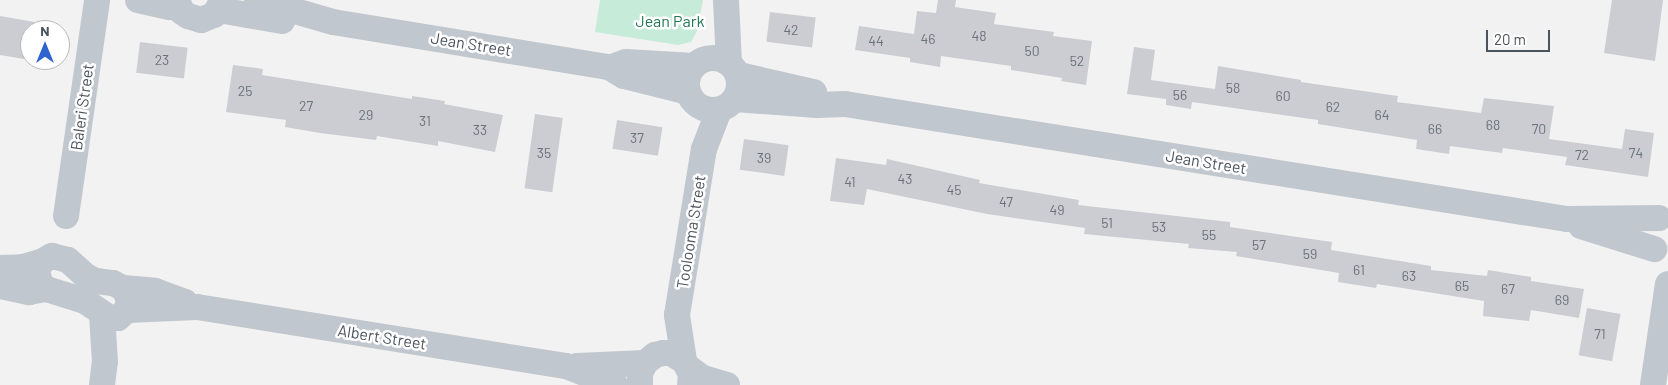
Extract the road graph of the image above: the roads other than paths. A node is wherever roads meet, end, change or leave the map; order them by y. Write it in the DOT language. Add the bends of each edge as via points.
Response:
graph roads {
  1 [pos="97,0"];
  2 [pos="138,0"];
  3 [pos="257,0"];
  4 [pos="726,1"];
  5 [pos="177,3"];
  6 [pos="221,5"];
  7 [pos="333,22"];
  8 [pos="714,84"];
  9 [pos="1664,216"];
  10 [pos="1567,219"];
  11 [pos="1661,255"];
  12 [pos="52,260"];
  13 [pos="0,268"];
  14 [pos="1668,284"];
  15 [pos="0,286"];
  16 [pos="46,289"];
  17 [pos="118,308"];
  18 [pos="678,315"];
  19 [pos="566,366"];
  20 [pos="647,367"];
  21 [pos="688,371"];
  22 [pos="103,373"];
  23 [pos="615,385"];
  24 [pos="727,385"];
  25 [pos="1652,385"];
  1 -- 12 [label="street, Baleri Street" via="67,215"];
  2 -- 5 [label="street" via="169,8"];
  3 -- 7 [label="street, Jean Street"];
  4 -- 8 [label="street, Toolooma Street"];
  5 -- 6 [label="street" via="188,16 201,20 208,18"];
  6 -- 7 [label="street, Jean Street" via="274,21"];
  7 -- 8 [label="street, Jean Street" via="609,67 626,62"];
  8 -- 10 [label="street, Jean Street" via="817,93 845,104"];
  8 -- 18 [label="street, Toolooma Street"];
  9 -- 10 [label="street, Jean Street"];
  9 -- 11 [label="street" via="1651,233"];
  10 -- 11 [label="street, Jean Street"];
  12 -- 13 [label="street"];
  12 -- 16 [label="street" via="38,276"];
  12 -- 17 [label="street, Albert Street" via="87,277"];
  14 -- 25 [label="street"];
  15 -- 16 [label="street" via="30,292"];
  16 -- 17 [label="street" via="55,294"];
  17 -- 19 [label="street, Albert Street" via="197,307"];
  17 -- 22 [label="street" via="110,355"];
  18 -- 20 [label="street, Toolooma Street"];
  18 -- 21 [label="street, Toolooma Street"];
  19 -- 20 [label="street, Albert Street"];
  19 -- 23 [label="street, Albert Street"];
  20 -- 21 [label="street, Albert Street" via="671,353"];
  21 -- 24 [label="street, Albert Street"];
}
